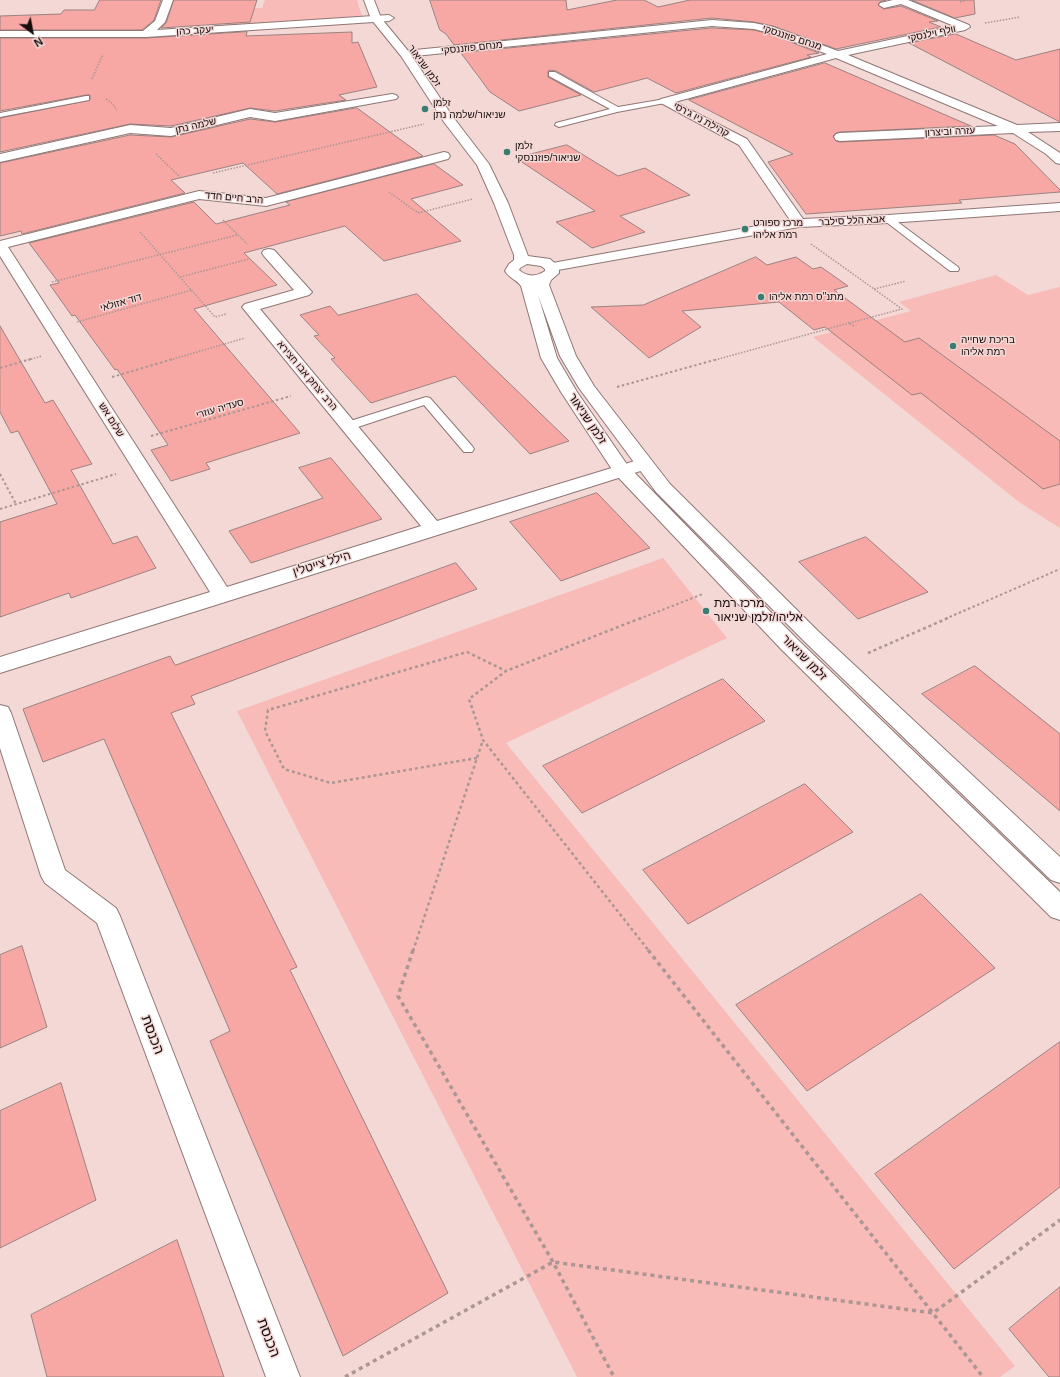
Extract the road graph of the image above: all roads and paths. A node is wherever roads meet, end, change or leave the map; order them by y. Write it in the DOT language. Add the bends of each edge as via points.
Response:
graph roads {
  1 [pos="168,0"];
  2 [pos="369,0"];
  3 [pos="884,5"];
  4 [pos="385,6"];
  5 [pos="1020,17"];
  6 [pos="389,18"];
  7 [pos="376,19"];
  8 [pos="965,27"];
  9 [pos="0,34"];
  10 [pos="112,34"];
  11 [pos="146,34"];
  12 [pos="410,54"];
  13 [pos="837,54"];
  14 [pos="552,74"];
  15 [pos="92,79"];
  16 [pos="392,97"];
  17 [pos="86,98"];
  18 [pos="665,101"];
  19 [pos="617,110"];
  20 [pos="0,115"];
  21 [pos="448,119"];
  22 [pos="559,124"];
  23 [pos="1060,127"];
  24 [pos="1015,129"];
  25 [pos="840,137"];
  26 [pos="444,156"];
  27 [pos="0,158"];
  28 [pos="1060,160"];
  29 [pos="207,175"];
  30 [pos="365,176"];
  31 [pos="496,193"];
  32 [pos="1060,207"];
  33 [pos="124,214"];
  34 [pos="888,219"];
  35 [pos="799,223"];
  36 [pos="785,226"];
  37 [pos="237,234"];
  38 [pos="0,245"];
  39 [pos="269,253"];
  40 [pos="160,254"];
  41 [pos="545,268"];
  42 [pos="954,269"];
  43 [pos="522,270"];
  44 [pos="180,276"];
  45 [pos="906,281"];
  46 [pos="28,288"];
  47 [pos="874,289"];
  48 [pos="192,290"];
  49 [pos="250,307"];
  50 [pos="849,323"];
  51 [pos="854,326"];
  52 [pos="54,328"];
  53 [pos="270,331"];
  54 [pos="68,349"];
  55 [pos="0,368"];
  56 [pos="88,383"];
  57 [pos="317,388"];
  58 [pos="591,394"];
  59 [pos="348,426"];
  60 [pos="126,443"];
  61 [pos="468,448"];
  62 [pos="644,464"];
  63 [pos="141,467"];
  64 [pos="621,470"];
  65 [pos="0,474"];
  66 [pos="16,504"];
  67 [pos="0,509"];
  68 [pos="432,529"];
  69 [pos="1060,569"];
  70 [pos="730,583"];
  71 [pos="222,595"];
  72 [pos="0,665"];
  73 [pos="841,665"];
  74 [pos="506,671"];
  75 [pos="0,713"];
  76 [pos="483,740"];
  77 [pos="477,758"];
  78 [pos="1060,873"];
  79 [pos="1060,909"];
  80 [pos="1060,1220"];
  81 [pos="553,1262"];
  82 [pos="933,1313"];
  83 [pos="283,1377"];
  84 [pos="345,1377"];
  85 [pos="614,1377"];
  86 [pos="984,1377"];
  1 -- 11 [label="street" via="160,22"];
  2 -- 7 [label="street, זלמן שניאור"];
  3 -- 8 [label="street, וולף וילנסקי" via="902,2"];
  4 -- 6 [label="street, זלמן שניאור"];
  5 -- 8 [label="path"];
  6 -- 7 [label="street, יעקב כהן"];
  6 -- 12 [label="street, זלמן שניאור"];
  7 -- 11 [label="street, יעקב כהן"];
  7 -- 12 [label="street, זלמן שניאור"];
  8 -- 13 [label="street, וולף וילנסקי"];
  9 -- 10 [label="street, יעקב כהן"];
  10 -- 11 [label="street, יעקב כהן"];
  10 -- 15 [label="path"];
  12 -- 13 [label="street, מנחם פוזננסקי" via="712,23 773,30"];
  12 -- 21 [label="street, זלמן שניאור"];
  12 -- 41 [label="street, זלמן שניאור" via="492,161 533,254"];
  13 -- 18 [label="street, קהילת ניו ג'רסי"];
  13 -- 24 [label="street, מנחם פוזננסקי"];
  14 -- 19 [label="lane"];
  16 -- 27 [label="street, שלמה נתן" via="275,117 250,114 171,132 130,129"];
  17 -- 20 [label="lane"];
  18 -- 19 [label="lane"];
  18 -- 35 [label="street, קהילת ניו ג'רסי" via="743,142"];
  19 -- 22 [label="lane"];
  21 -- 29 [label="path"];
  21 -- 31 [label="street, זלמן שניאור" via="482,164"];
  23 -- 24 [label="street, עזרה וביצרון"];
  24 -- 25 [label="street, עזרה וביצרון"];
  24 -- 28 [label="street, מנחם פוזננסקי"];
  26 -- 30 [label="street, הרב חיים חדד"];
  30 -- 31 [label="path" via="418,213"];
  30 -- 33 [label="street, הרב חיים חדד" via="266,202 199,196"];
  31 -- 43 [label="street, זלמן שניאור" via="521,255"];
  32 -- 34 [label="street, אבא הלל סילבר"];
  33 -- 38 [label="street, הרב חיים חדד"];
  33 -- 40 [label="path"];
  34 -- 35 [label="street, אבא הלל סילבר"];
  34 -- 42 [label="lane"];
  35 -- 36 [label="street, אבא הלל סילבר"];
  36 -- 41 [label="street, אבא הלל סילבר"];
  36 -- 47 [label="path"];
  37 -- 40 [label="path"];
  38 -- 46 [label="street, שלום אש"];
  39 -- 44 [label="path"];
  39 -- 49 [label="street" via="304,292"];
  40 -- 44 [label="path"];
  40 -- 46 [label="path"];
  41 -- 43 [label="street"];
  41 -- 43 [label="street"];
  41 -- 58 [label="street, זלמן שניאור" via="542,285 568,356"];
  43 -- 64 [label="street, זלמן שניאור" via="549,358"];
  44 -- 48 [label="path"];
  45 -- 47 [label="path"];
  46 -- 52 [label="street, שלום אש"];
  47 -- 50 [label="path" via="902,309"];
  48 -- 49 [label="path" via="215,317"];
  48 -- 52 [label="path, דוד אזולאי"];
  49 -- 53 [label="street, הרב יצחק אבו חצירא"];
  50 -- 51 [label="path"];
  50 -- 58 [label="path"];
  52 -- 54 [label="street, שלום אש"];
  53 -- 56 [label="path"];
  53 -- 57 [label="street, הרב יצחק אבו חצירא"];
  54 -- 55 [label="path"];
  54 -- 56 [label="street, שלום אש"];
  56 -- 60 [label="street, שלום אש"];
  57 -- 59 [label="street, הרב יצחק אבו חצירא"];
  57 -- 60 [label="path, סעדיה עוזרי"];
  58 -- 62 [label="street, זלמן שניאור"];
  59 -- 61 [label="lane" via="426,400"];
  59 -- 68 [label="street, הרב יצחק אבו חצירא"];
  60 -- 63 [label="street, שלום אש"];
  62 -- 64 [label="street, הילל צייטלין"];
  62 -- 73 [label="street, זלמן שניאור" via="663,488"];
  63 -- 66 [label="path"];
  63 -- 71 [label="street, שלום אש"];
  64 -- 68 [label="street, הילל צייטלין"];
  64 -- 70 [label="street, זלמן שניאור"];
  65 -- 66 [label="path"];
  66 -- 67 [label="path"];
  68 -- 71 [label="street, הילל צייטלין"];
  69 -- 73 [label="path"];
  70 -- 74 [label="path"];
  70 -- 79 [label="street, זלמן שניאור"];
  71 -- 72 [label="street, הילל צייטלין"];
  73 -- 78 [label="street, זלמן שניאור"];
  74 -- 76 [label="path" via="469,699"];
  74 -- 77 [label="path" via="468,652 268,710 265,731 284,769 331,783"];
  75 -- 83 [label="street, הכנסת" via="54,876 107,916"];
  76 -- 77 [label="path"];
  76 -- 82 [label="path"];
  77 -- 81 [label="path" via="398,996"];
  80 -- 82 [label="path"];
  81 -- 82 [label="path"];
  81 -- 84 [label="path"];
  81 -- 85 [label="path"];
  82 -- 86 [label="path"];
}
